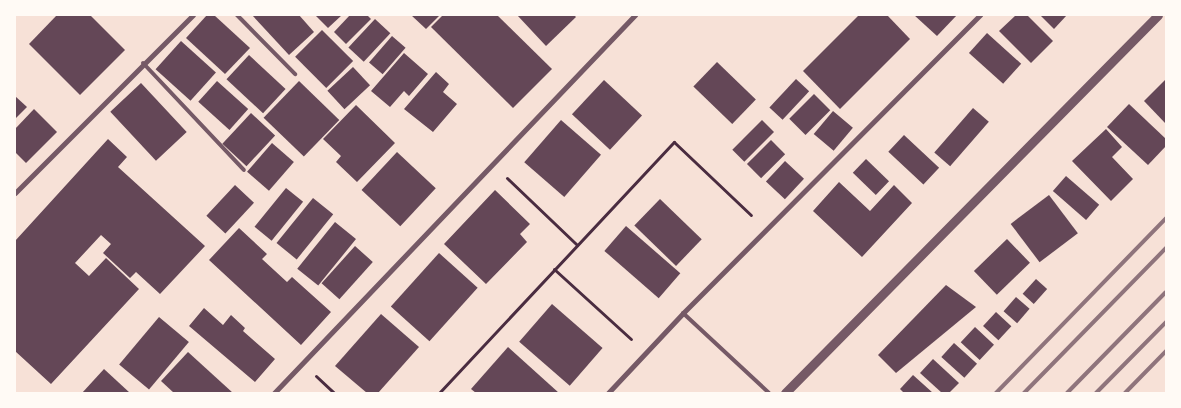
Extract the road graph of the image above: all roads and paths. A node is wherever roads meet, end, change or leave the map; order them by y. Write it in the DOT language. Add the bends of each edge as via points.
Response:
graph roads {
  1 [pos="193,15"];
  2 [pos="237,15"];
  3 [pos="635,15"];
  4 [pos="980,15"];
  5 [pos="1158,15"];
  6 [pos="143,63"];
  7 [pos="295,74"];
  8 [pos="492,164"];
  9 [pos="244,170"];
  10 [pos="15,193"];
  11 [pos="766,230"];
  12 [pos="577,245"];
  13 [pos="554,269"];
  14 [pos="683,313"];
  15 [pos="646,353"];
  16 [pos="441,392"];
  17 [pos="274,393"];
  18 [pos="608,393"];
  19 [pos="769,393"];
  20 [pos="785,393"];
  1 -- 6 [label="street"];
  2 -- 7 [label="lane"];
  3 -- 8 [label="street"];
  4 -- 11 [label="street"];
  5 -- 20 [label="street"];
  6 -- 9 [label="lane"];
  6 -- 10 [label="street"];
  8 -- 12 [label="path"];
  8 -- 17 [label="street"];
  11 -- 12 [label="path" via="674,142"];
  11 -- 14 [label="street"];
  12 -- 13 [label="path"];
  13 -- 15 [label="path"];
  13 -- 16 [label="path"];
  14 -- 15 [label="street"];
  14 -- 19 [label="lane"];
  15 -- 18 [label="street"];
}
